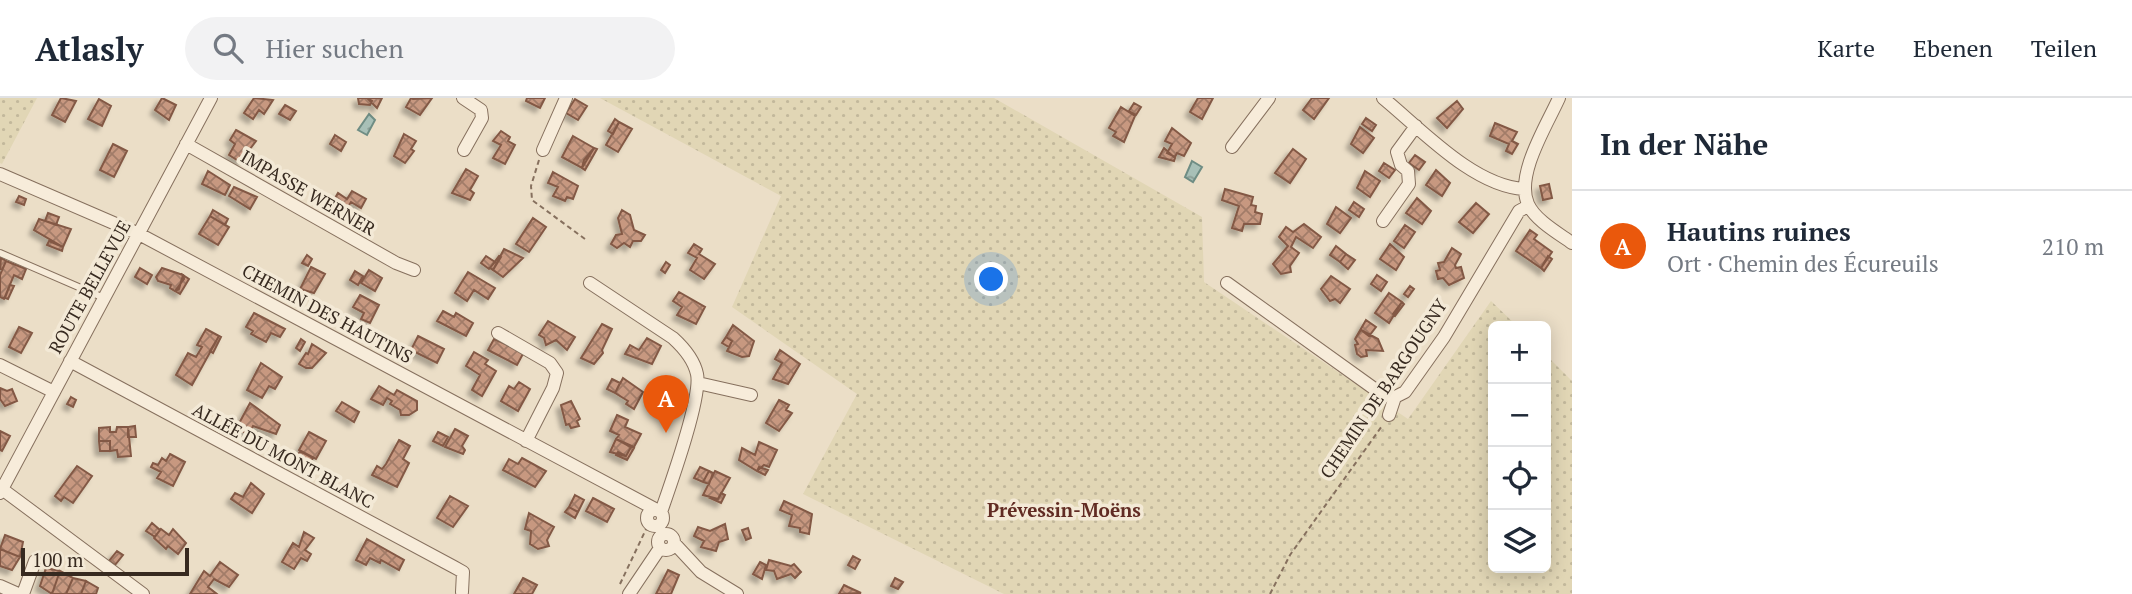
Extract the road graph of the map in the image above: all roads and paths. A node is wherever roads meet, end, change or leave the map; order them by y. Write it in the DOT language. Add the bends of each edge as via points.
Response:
graph roads {
  1 [pos="211,98"];
  2 [pos="463,98"];
  3 [pos="566,98"];
  4 [pos="1269,98"];
  5 [pos="1383,98"];
  6 [pos="1559,98"];
  7 [pos="1416,126"];
  8 [pos="186,144"];
  9 [pos="1232,147"];
  10 [pos="542,149"];
  11 [pos="464,150"];
  12 [pos="0,174"];
  13 [pos="1524,189"];
  14 [pos="1528,206"];
  15 [pos="1383,221"];
  16 [pos="139,234"];
  17 [pos="585,239"];
  18 [pos="1572,243"];
  19 [pos="0,253"];
  20 [pos="414,270"];
  21 [pos="1227,283"];
  22 [pos="590,284"];
  23 [pos="104,298"];
  24 [pos="498,333"];
  25 [pos="69,361"];
  26 [pos="0,365"];
  27 [pos="698,383"];
  28 [pos="54,392"];
  29 [pos="751,395"];
  30 [pos="1395,397"];
  31 [pos="1389,415"];
  32 [pos="526,441"];
  33 [pos="2,485"];
  34 [pos="654,518"];
  35 [pos="665,543"];
  36 [pos="35,561"];
  37 [pos="0,586"];
  38 [pos="462,592"];
  39 [pos="18,594"];
  40 [pos="23,594"];
  41 [pos="143,594"];
  42 [pos="615,594"];
  43 [pos="629,594"];
  44 [pos="737,594"];
  45 [pos="1270,594"];
  1 -- 8 [label="street, ROUTE BELLEVUE"];
  2 -- 11 [label="street" via="481,110 482,118"];
  3 -- 10 [label="street"];
  4 -- 9 [label="street"];
  5 -- 7 [label="street"];
  6 -- 13 [label="street" via="1526,171"];
  7 -- 13 [label="street" via="1467,168"];
  7 -- 15 [label="street" via="1396,152 1408,171 1409,184"];
  8 -- 16 [label="street, ROUTE BELLEVUE"];
  8 -- 20 [label="street, IMPASSE WERNER"];
  10 -- 17 [label="path" via="531,186 532,200"];
  12 -- 16 [label="street, CHEMIN DES HAUTINS"];
  13 -- 14 [label="street"];
  14 -- 18 [label="street"];
  14 -- 30 [label="street, CHEMIN DE BARGOUGNY" via="1519,211 1444,337 1405,392"];
  16 -- 23 [label="street, ROUTE BELLEVUE"];
  16 -- 32 [label="street, CHEMIN DES HAUTINS"];
  19 -- 23 [label="lane"];
  21 -- 30 [label="street" via="1383,395"];
  22 -- 27 [label="street" via="683,347"];
  23 -- 25 [label="street, ROUTE BELLEVUE"];
  24 -- 32 [label="street" via="550,363 556,373"];
  25 -- 28 [label="street, ROUTE BELLEVUE"];
  25 -- 38 [label="street, ALLÉE DU MONT BLANC" via="463,572"];
  26 -- 28 [label="street"];
  27 -- 29 [label="street"];
  27 -- 34 [label="street"];
  28 -- 33 [label="street, ROUTE BELLEVUE"];
  30 -- 31 [label="street, CHEMIN DE BARGOUGNY"];
  31 -- 45 [label="path, CHEMIN DE BARGOUGNY" via="1290,555"];
  32 -- 34 [label="street, CHEMIN DES HAUTINS" via="631,497"];
  33 -- 41 [label="street"];
  34 -- 35 [label="street, CHEMIN DES HAUTINS"];
  34 -- 42 [label="path"];
  35 -- 43 [label="street"];
  35 -- 44 [label="street"];
  36 -- 40 [label="street"];
  37 -- 39 [label="street"];
}
